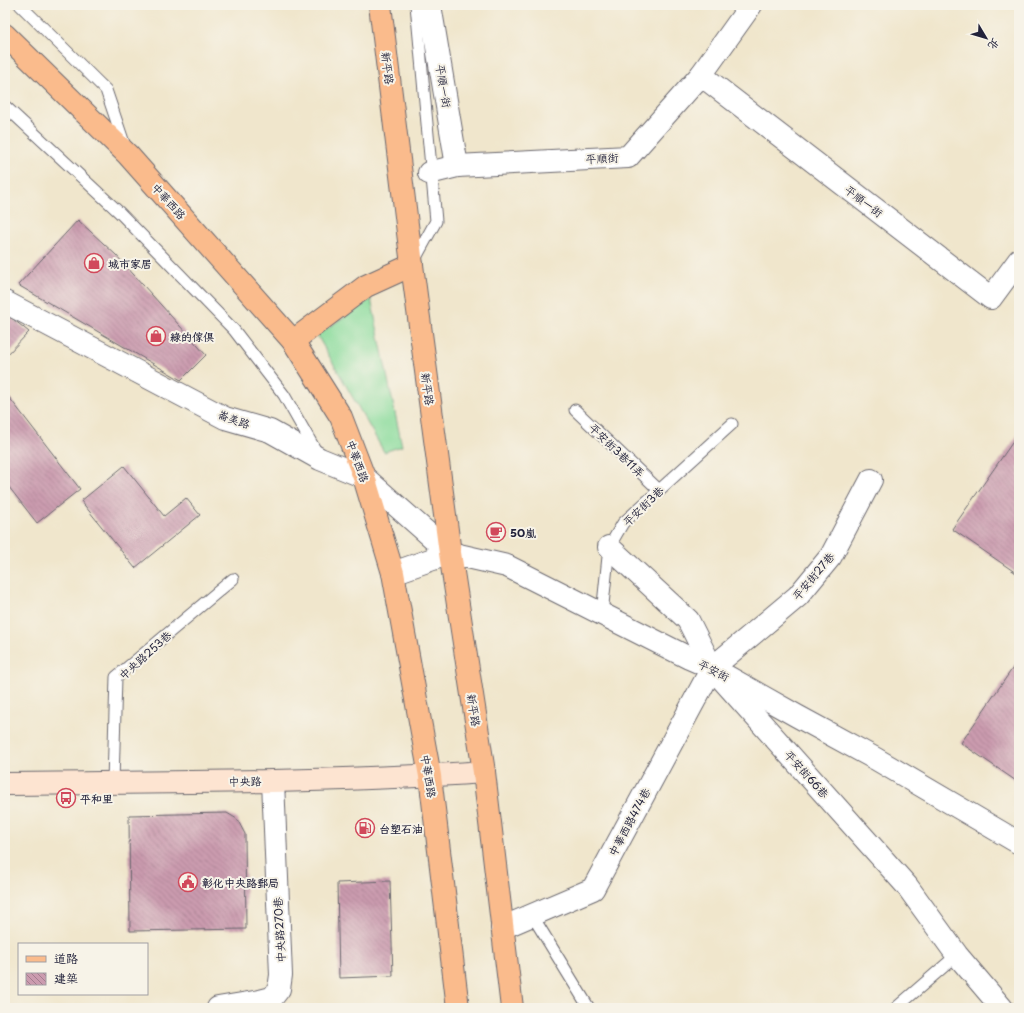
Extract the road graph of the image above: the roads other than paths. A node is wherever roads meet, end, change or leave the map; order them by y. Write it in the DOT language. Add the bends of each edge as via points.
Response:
graph roads {
  1 [pos="20,5"];
  2 [pos="380,5"];
  3 [pos="416,5"];
  4 [pos="430,5"];
  5 [pos="751,5"];
  6 [pos="5,35"];
  7 [pos="700,75"];
  8 [pos="5,106"];
  9 [pos="128,155"];
  10 [pos="457,166"];
  11 [pos="430,172"];
  12 [pos="1019,260"];
  13 [pos="412,265"];
  14 [pos="5,302"];
  15 [pos="293,341"];
  16 [pos="575,410"];
  17 [pos="732,424"];
  18 [pos="320,459"];
  19 [pos="364,477"];
  20 [pos="871,480"];
  21 [pos="659,490"];
  22 [pos="609,547"];
  23 [pos="450,553"];
  24 [pos="394,573"];
  25 [pos="233,579"];
  26 [pos="602,614"];
  27 [pos="712,668"];
  28 [pos="484,772"];
  29 [pos="430,776"];
  30 [pos="273,781"];
  31 [pos="113,782"];
  32 [pos="5,784"];
  33 [pos="1019,843"];
  34 [pos="532,915"];
  35 [pos="502,928"];
  36 [pos="957,955"];
  37 [pos="218,1008"];
  38 [pos="458,1008"];
  39 [pos="512,1008"];
  40 [pos="588,1008"];
  41 [pos="896,1008"];
  42 [pos="1002,1008"];
  1 -- 9 [label="lane" via="106,90"];
  2 -- 13 [label="main road, 新平路"];
  3 -- 11 [label="lane"];
  4 -- 10 [label="street, 平順一街"];
  5 -- 7 [label="street, 平順街"];
  6 -- 9 [label="main road, 中華西路"];
  7 -- 10 [label="street, 平順街" via="628,157"];
  7 -- 12 [label="street, 平順一街" via="991,298"];
  8 -- 18 [label="lane" via="120,213 234,330 284,395"];
  9 -- 15 [label="main road, 中華西路"];
  10 -- 11 [label="street, 平順街"];
  11 -- 13 [label="lane" via="436,221"];
  13 -- 15 [label="main road" via="366,286"];
  13 -- 23 [label="main road, 新平路"];
  14 -- 18 [label="street, 崙美路" via="225,418 270,431"];
  15 -- 19 [label="main road, 中華西路" via="341,417"];
  16 -- 21 [label="lane, 平安街3巷11弄"];
  17 -- 21 [label="lane, 平安街3巷"];
  18 -- 19 [label="street, 崙美路"];
  19 -- 23 [label="street, 崙美路"];
  19 -- 24 [label="main road, 中華西路"];
  20 -- 27 [label="street, 平安街27巷" via="831,556 798,596"];
  21 -- 22 [label="lane, 平安街3巷" via="623,523"];
  22 -- 26 [label="lane, 平安街3巷"];
  22 -- 27 [label="street, 平安街66巷" via="688,620"];
  23 -- 24 [label="street"];
  23 -- 26 [label="street, 平安街" via="506,566"];
  23 -- 28 [label="main road, 新平路"];
  24 -- 29 [label="main road, 中華西路"];
  25 -- 31 [label="lane, 中央路253巷" via="116,677"];
  26 -- 27 [label="street, 平安街"];
  27 -- 33 [label="street, 平安街" via="876,759"];
  27 -- 34 [label="street, 中華西路474巷" via="593,889"];
  27 -- 36 [label="street, 平安街66巷" via="907,886"];
  28 -- 29 [label="street, 中央路"];
  28 -- 35 [label="main road"];
  29 -- 30 [label="street, 中央路"];
  29 -- 38 [label="main road, 中華西路"];
  30 -- 31 [label="street, 中央路"];
  30 -- 37 [label="street, 中央路270巷" via="280,988 272,998"];
  31 -- 32 [label="street, 中央路"];
  34 -- 35 [label="street, 中華西路474巷"];
  34 -- 40 [label="lane"];
  35 -- 39 [label="main road"];
  36 -- 41 [label="lane"];
  36 -- 42 [label="street, 平安街66巷"];
}
